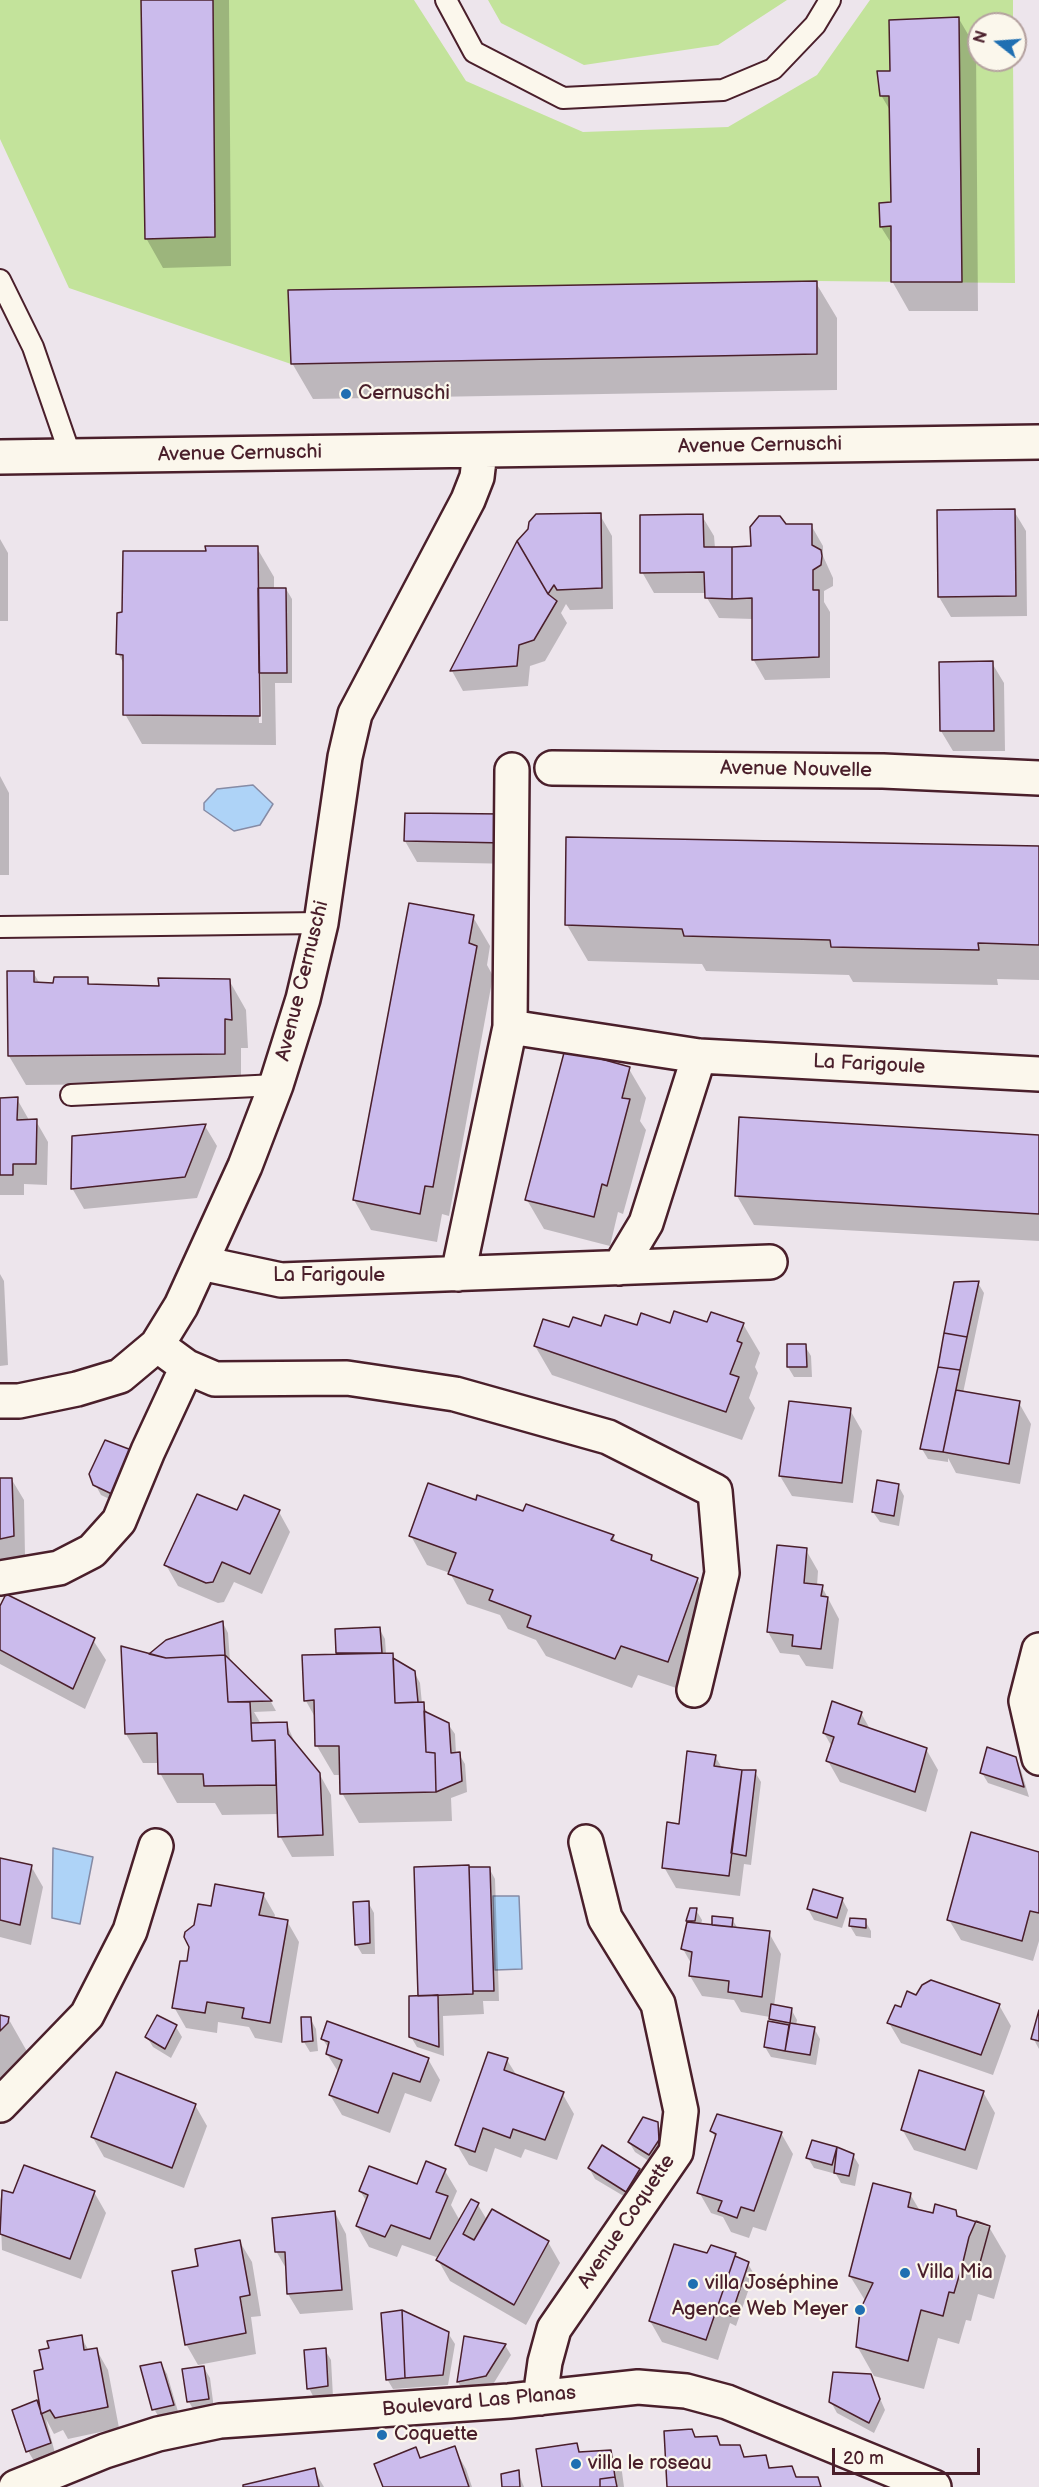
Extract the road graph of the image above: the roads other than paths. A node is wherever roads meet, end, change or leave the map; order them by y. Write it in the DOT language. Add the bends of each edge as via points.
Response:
graph roads {
  1 [pos="446,0"];
  2 [pos="830,0"];
  3 [pos="0,280"];
  4 [pos="1039,442"];
  5 [pos="480,451"];
  6 [pos="0,457"];
  7 [pos="71,457"];
  8 [pos="552,768"];
  9 [pos="512,770"];
  10 [pos="1039,778"];
  11 [pos="321,923"];
  12 [pos="0,927"];
  13 [pos="510,1026"];
  14 [pos="699,1056"];
  15 [pos="1039,1074"];
  16 [pos="276,1085"];
  17 [pos="71,1095"];
  18 [pos="201,1263"];
  19 [pos="770,1263"];
  20 [pos="619,1268"];
  21 [pos="458,1274"];
  22 [pos="157,1345"];
  23 [pos="187,1367"];
  24 [pos="0,1401"];
  25 [pos="0,1578"];
  26 [pos="1039,1650"];
  27 [pos="694,1690"];
  28 [pos="1039,1758"];
  29 [pos="586,1842"];
  30 [pos="156,1846"];
  31 [pos="0,2105"];
  32 [pos="540,2398"];
  33 [pos="16,2487"];
  34 [pos="934,2487"];
  1 -- 2 [label="lane" via="474,52 563,98 723,90 773,69 815,25"];
  3 -- 7 [label="lane" via="33,347"];
  4 -- 5 [label="street, Avenue Cernuschi"];
  5 -- 7 [label="street, Avenue Cernuschi"];
  5 -- 11 [label="street, Avenue Cernuschi" via="477,477 468,500 355,714"];
  6 -- 7 [label="street, Avenue Cernuschi"];
  8 -- 10 [label="street, Avenue Nouvelle" via="884,771"];
  9 -- 13 [label="street"];
  11 -- 12 [label="lane"];
  11 -- 16 [label="street, Avenue Cernuschi"];
  13 -- 14 [label="street, La Farigoule"];
  13 -- 21 [label="street"];
  14 -- 15 [label="street, La Farigoule"];
  14 -- 20 [label="street" via="646,1223"];
  16 -- 17 [label="lane"];
  16 -- 18 [label="street, Avenue Cernuschi"];
  18 -- 21 [label="street, La Farigoule" via="281,1281"];
  18 -- 22 [label="street, Avenue Cernuschi"];
  19 -- 20 [label="street, La Farigoule"];
  20 -- 21 [label="street, La Farigoule"];
  22 -- 23 [label="street"];
  22 -- 24 [label="street, Avenue Cernuschi" via="120,1376 77,1389"];
  23 -- 25 [label="street" via="119,1521 92,1551 59,1568"];
  23 -- 27 [label="street" via="215,1379 347,1378 455,1394 608,1437 715,1491 722,1573"];
  26 -- 28 [label="street" via="1026,1701"];
  29 -- 32 [label="street, Avenue Coquette" via="605,1918 658,2004 681,2111 676,2152 554,2329"];
  30 -- 31 [label="street" via="130,1931 87,2015"];
  32 -- 33 [label="street, Boulevard Las Planas" via="220,2421 147,2437"];
  32 -- 34 [label="street, Boulevard Las Planas" via="638,2387 686,2391 728,2402"];
}
